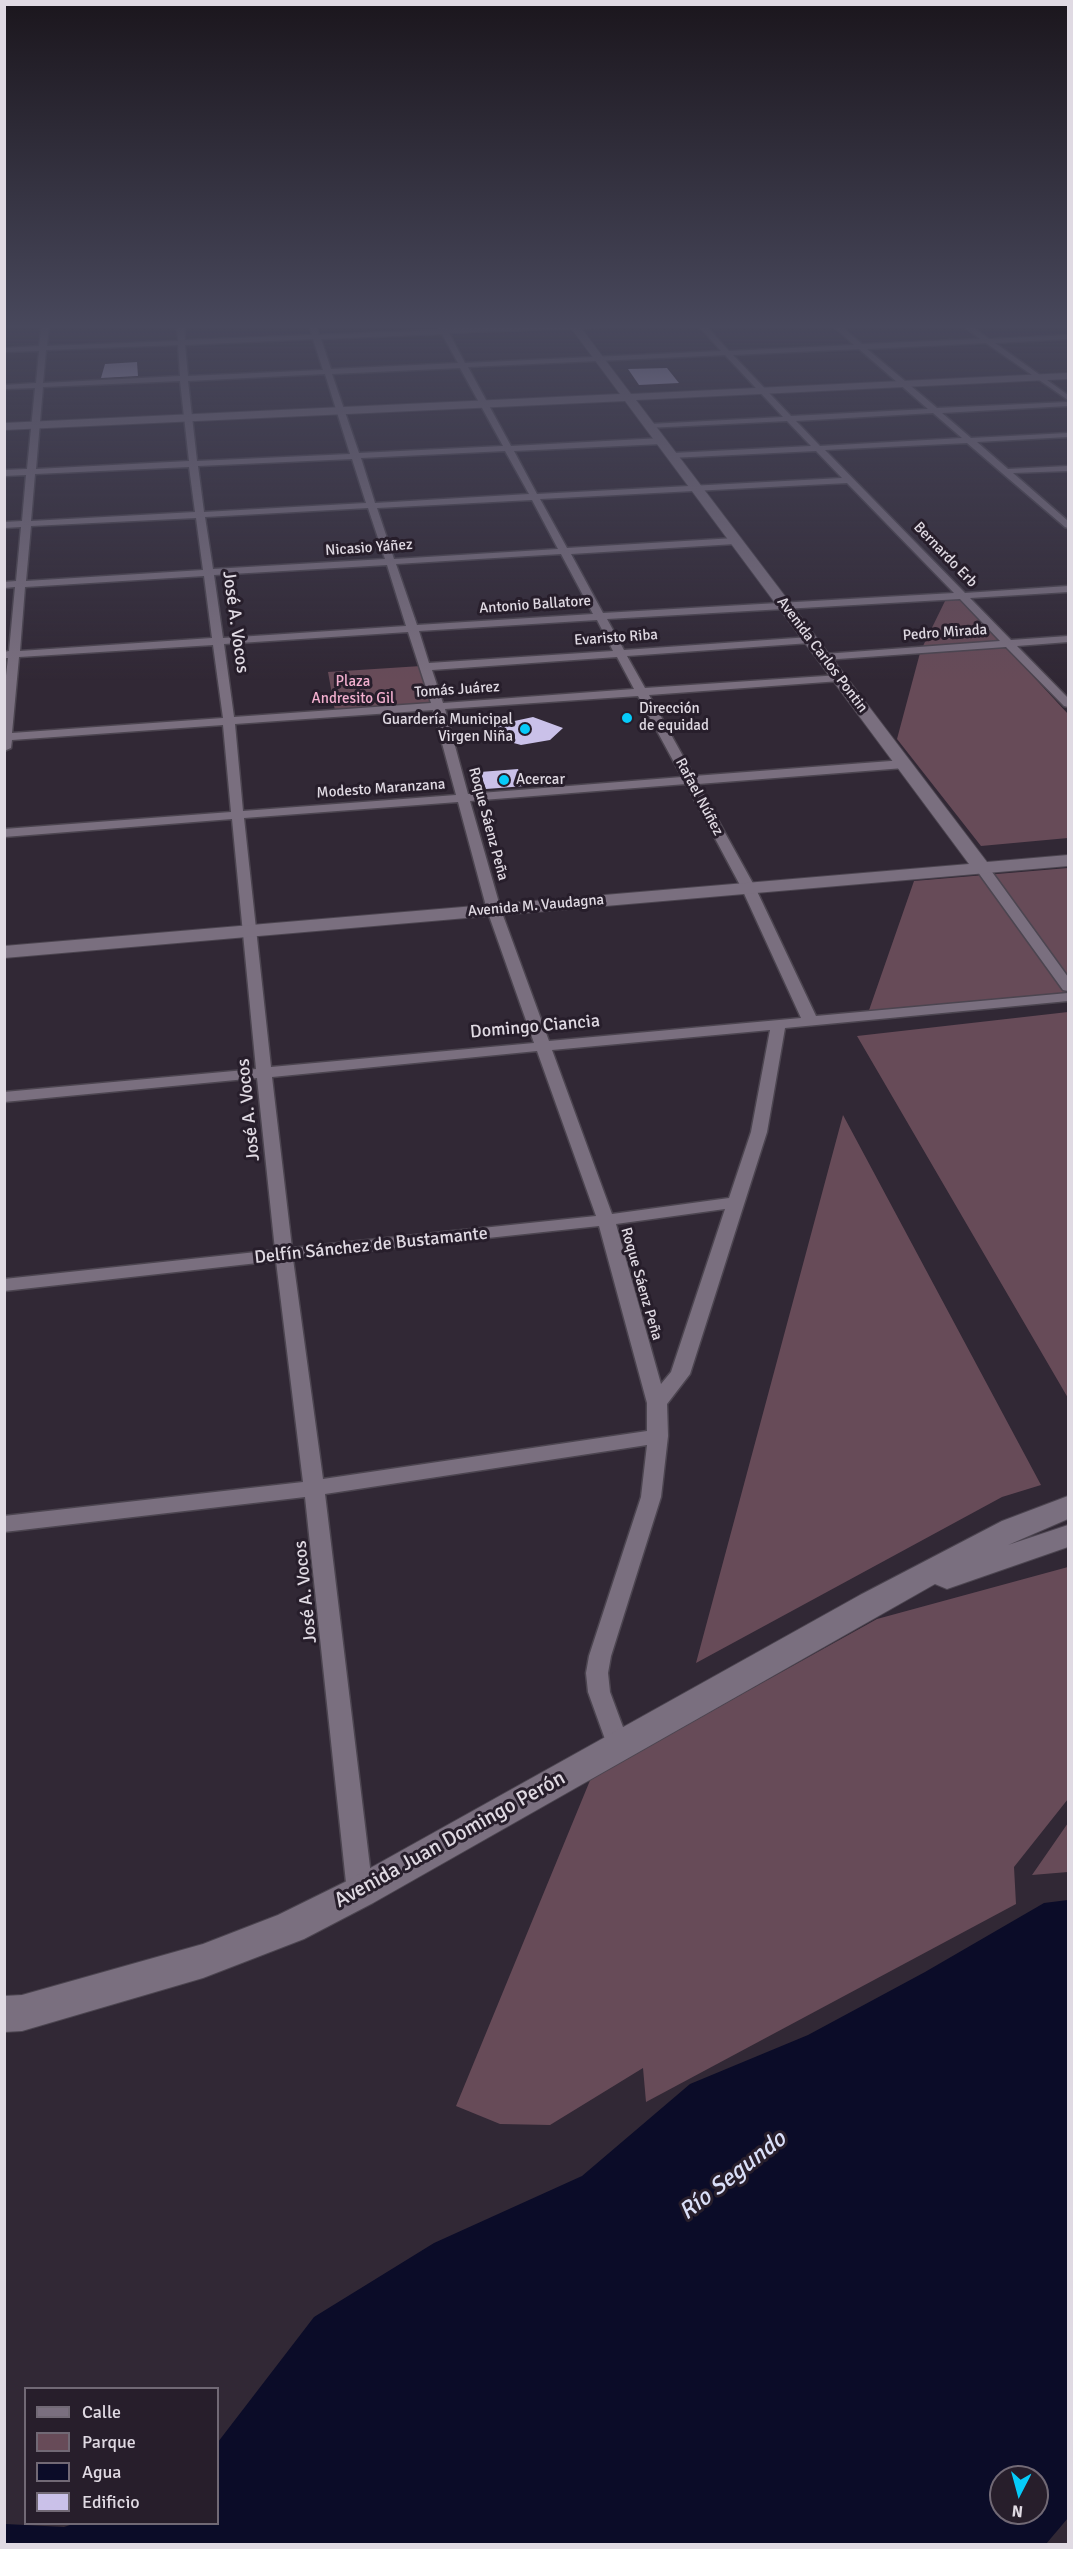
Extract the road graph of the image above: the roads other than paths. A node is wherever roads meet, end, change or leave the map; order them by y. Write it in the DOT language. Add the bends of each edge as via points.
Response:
graph roads {
  1 [pos="34,443"];
  2 [pos="191,443"];
  3 [pos="350,443"];
  4 [pos="505,443"];
  5 [pos="624,443"];
  6 [pos="663,443"];
  7 [pos="813,443"];
  8 [pos="905,443"];
  9 [pos="974,443"];
  10 [pos="817,447"];
  11 [pos="508,449"];
  12 [pos="354,456"];
  13 [pos="673,456"];
  14 [pos="194,464"];
  15 [pos="1068,468"];
  16 [pos="1009,471"];
  17 [pos="31,472"];
  18 [pos="4,473"];
  19 [pos="850,480"];
  20 [pos="695,487"];
  21 [pos="533,495"];
  22 [pos="370,504"];
  23 [pos="1047,506"];
  24 [pos="1058,506"];
  25 [pos="200,513"];
  26 [pos="26,524"];
  27 [pos="4,525"];
  28 [pos="1068,525"];
  29 [pos="735,541"];
  30 [pos="564,551"];
  31 [pos="390,561"];
  32 [pos="208,573"];
  33 [pos="20,584"];
  34 [pos="4,585"];
  35 [pos="1068,589"];
  36 [pos="964,596"];
  37 [pos="784,605"];
  38 [pos="600,616"];
  39 [pos="412,629"];
  40 [pos="1068,639"];
  41 [pos="810,640"];
  42 [pos="218,641"];
  43 [pos="1010,644"];
  44 [pos="620,653"];
  45 [pos="9,655"];
  46 [pos="824,657"];
  47 [pos="425,667"];
  48 [pos="840,678"];
  49 [pos="642,691"];
  50 [pos="1068,704"];
  51 [pos="438,706"];
  52 [pos="229,722"];
  53 [pos="5,741"];
  54 [pos="904,764"];
  55 [pos="690,782"];
  56 [pos="464,799"];
  57 [pos="238,816"];
  58 [pos="4,832"];
  59 [pos="1068,861"];
  60 [pos="982,868"];
  61 [pos="748,887"];
  62 [pos="494,910"];
  63 [pos="248,930"];
  64 [pos="4,952"];
  65 [pos="1068,987"];
  66 [pos="1068,997"];
  67 [pos="811,1022"];
  68 [pos="778,1024"];
  69 [pos="543,1046"];
  70 [pos="264,1072"];
  71 [pos="4,1097"];
  72 [pos="736,1202"];
  73 [pos="606,1220"];
  74 [pos="284,1255"];
  75 [pos="4,1285"];
  76 [pos="657,1403"];
  77 [pos="658,1436"];
  78 [pos="314,1488"];
  79 [pos="1068,1507"];
  80 [pos="4,1524"];
  81 [pos="1068,1536"];
  82 [pos="871,1604"];
  83 [pos="618,1746"];
  84 [pos="360,1892"];
  85 [pos="4,2014"];
  1 -- 17 [label="street"];
  2 -- 14 [label="street, José A. Vocos"];
  3 -- 12 [label="street, Roque Sáenz Peña"];
  4 -- 11 [label="street, Rafael Núñez"];
  5 -- 11 [label="street"];
  6 -- 13 [label="main road, Avenida Carlos Pontin"];
  7 -- 10 [label="street, Bernardo Erb"];
  8 -- 10 [label="street"];
  9 -- 16 [label="street"];
  10 -- 13 [label="street"];
  10 -- 19 [label="street, Bernardo Erb"];
  11 -- 12 [label="street"];
  11 -- 21 [label="street, Rafael Núñez"];
  12 -- 14 [label="street"];
  12 -- 22 [label="street, Roque Sáenz Peña"];
  13 -- 20 [label="main road, Avenida Carlos Pontin"];
  14 -- 17 [label="street"];
  14 -- 25 [label="street, José A. Vocos"];
  15 -- 16 [label="street"];
  16 -- 23 [label="street"];
  17 -- 18 [label="street"];
  17 -- 26 [label="street"];
  19 -- 20 [label="street"];
  19 -- 36 [label="street, Bernardo Erb"];
  20 -- 21 [label="street"];
  20 -- 29 [label="main road, Avenida Carlos Pontin"];
  21 -- 22 [label="street"];
  21 -- 30 [label="street, Rafael Núñez"];
  22 -- 25 [label="street"];
  22 -- 31 [label="street, Roque Sáenz Peña"];
  23 -- 24 [label="street"];
  23 -- 28 [label="street"];
  25 -- 26 [label="street"];
  25 -- 32 [label="street, José A. Vocos"];
  26 -- 27 [label="street"];
  26 -- 33 [label="street"];
  29 -- 30 [label="street, Nicasio Yáñez"];
  29 -- 37 [label="main road, Avenida Carlos Pontin"];
  30 -- 31 [label="street, Nicasio Yáñez"];
  30 -- 38 [label="street, Rafael Núñez"];
  31 -- 32 [label="street, Nicasio Yáñez"];
  31 -- 39 [label="street, Roque Sáenz Peña"];
  32 -- 33 [label="street, Nicasio Yáñez"];
  32 -- 42 [label="street, José A. Vocos"];
  33 -- 34 [label="street, Nicasio Yáñez"];
  33 -- 45 [label="street"];
  35 -- 36 [label="street, Antonio Ballatore"];
  36 -- 37 [label="street, Antonio Ballatore"];
  36 -- 43 [label="street, Bernardo Erb"];
  37 -- 38 [label="street, Antonio Ballatore"];
  37 -- 41 [label="main road, Avenida Carlos Pontin"];
  38 -- 39 [label="street, Antonio Ballatore"];
  38 -- 44 [label="street, Rafael Núñez"];
  39 -- 42 [label="street, Antonio Ballatore"];
  39 -- 47 [label="street, Roque Sáenz Peña"];
  40 -- 43 [label="street, Pedro Mirada"];
  41 -- 44 [label="street, Evaristo Riba"];
  41 -- 46 [label="main road, Avenida Carlos Pontin"];
  42 -- 45 [label="street, Antonio Ballatore"];
  42 -- 52 [label="street, José A. Vocos"];
  43 -- 46 [label="street, Pedro Mirada"];
  43 -- 50 [label="street, Bernardo Erb"];
  44 -- 47 [label="street, Evaristo Riba"];
  44 -- 49 [label="street, Rafael Núñez"];
  45 -- 53 [label="street"];
  46 -- 48 [label="main road, Avenida Carlos Pontin"];
  47 -- 51 [label="street, Roque Sáenz Peña"];
  48 -- 49 [label="street, Tomás Juárez"];
  48 -- 54 [label="main road, Avenida Carlos Pontin"];
  49 -- 51 [label="street, Tomás Juárez"];
  49 -- 55 [label="street, Rafael Núñez"];
  51 -- 52 [label="street, Tomás Juárez"];
  51 -- 56 [label="street, Roque Sáenz Peña"];
  52 -- 53 [label="street, Tomás Juárez"];
  52 -- 57 [label="street, José A. Vocos"];
  54 -- 55 [label="street, Modesto Maranzana"];
  54 -- 60 [label="main road, Avenida Carlos Pontin"];
  55 -- 56 [label="street, Modesto Maranzana"];
  55 -- 61 [label="street, Rafael Núñez"];
  56 -- 57 [label="street, Modesto Maranzana"];
  56 -- 62 [label="street, Roque Sáenz Peña"];
  57 -- 58 [label="street, Modesto Maranzana"];
  57 -- 63 [label="street, José A. Vocos"];
  59 -- 60 [label="main road, Avenida M. Vaudagna"];
  60 -- 61 [label="main road, Avenida M. Vaudagna"];
  60 -- 65 [label="street, Avenida Carlos Pontin"];
  61 -- 62 [label="main road, Avenida M. Vaudagna"];
  61 -- 67 [label="street, Rafael Núñez"];
  62 -- 63 [label="main road, Avenida M. Vaudagna"];
  62 -- 69 [label="street, Roque Sáenz Peña"];
  63 -- 64 [label="main road, Avenida M. Vaudagna"];
  63 -- 70 [label="street, José A. Vocos"];
  66 -- 67 [label="street, Domingo Ciancia"];
  67 -- 68 [label="street, Domingo Ciancia"];
  68 -- 69 [label="street, Domingo Ciancia"];
  68 -- 72 [label="street" via="759,1132"];
  69 -- 70 [label="street, Domingo Ciancia"];
  69 -- 73 [label="street, Roque Sáenz Peña"];
  70 -- 71 [label="street, Domingo Ciancia"];
  70 -- 74 [label="street, José A. Vocos"];
  72 -- 73 [label="street, Delfín Sánchez de Bustamante"];
  72 -- 76 [label="street" via="680,1374"];
  73 -- 74 [label="street, Delfín Sánchez de Bustamante"];
  73 -- 76 [label="street, Roque Sáenz Peña"];
  74 -- 75 [label="street, Delfín Sánchez de Bustamante"];
  74 -- 78 [label="street, José A. Vocos"];
  76 -- 77 [label="street, Roque Sáenz Peña"];
  77 -- 78 [label="street"];
  77 -- 83 [label="street, Roque Sáenz Peña" via="651,1497 597,1673 599,1692"];
  78 -- 80 [label="street"];
  78 -- 84 [label="street, José A. Vocos"];
  79 -- 82 [label="main road, Avenida Juan Domingo Perón" via="1012,1529"];
  81 -- 82 [label="main road, Avenida Juan Domingo Perón"];
  82 -- 83 [label="main road, Avenida Juan Domingo Perón"];
  83 -- 84 [label="main road, Avenida Juan Domingo Perón"];
  84 -- 85 [label="main road, Avenida Juan Domingo Perón" via="291,1927 203,1961 22,2013"];
}
